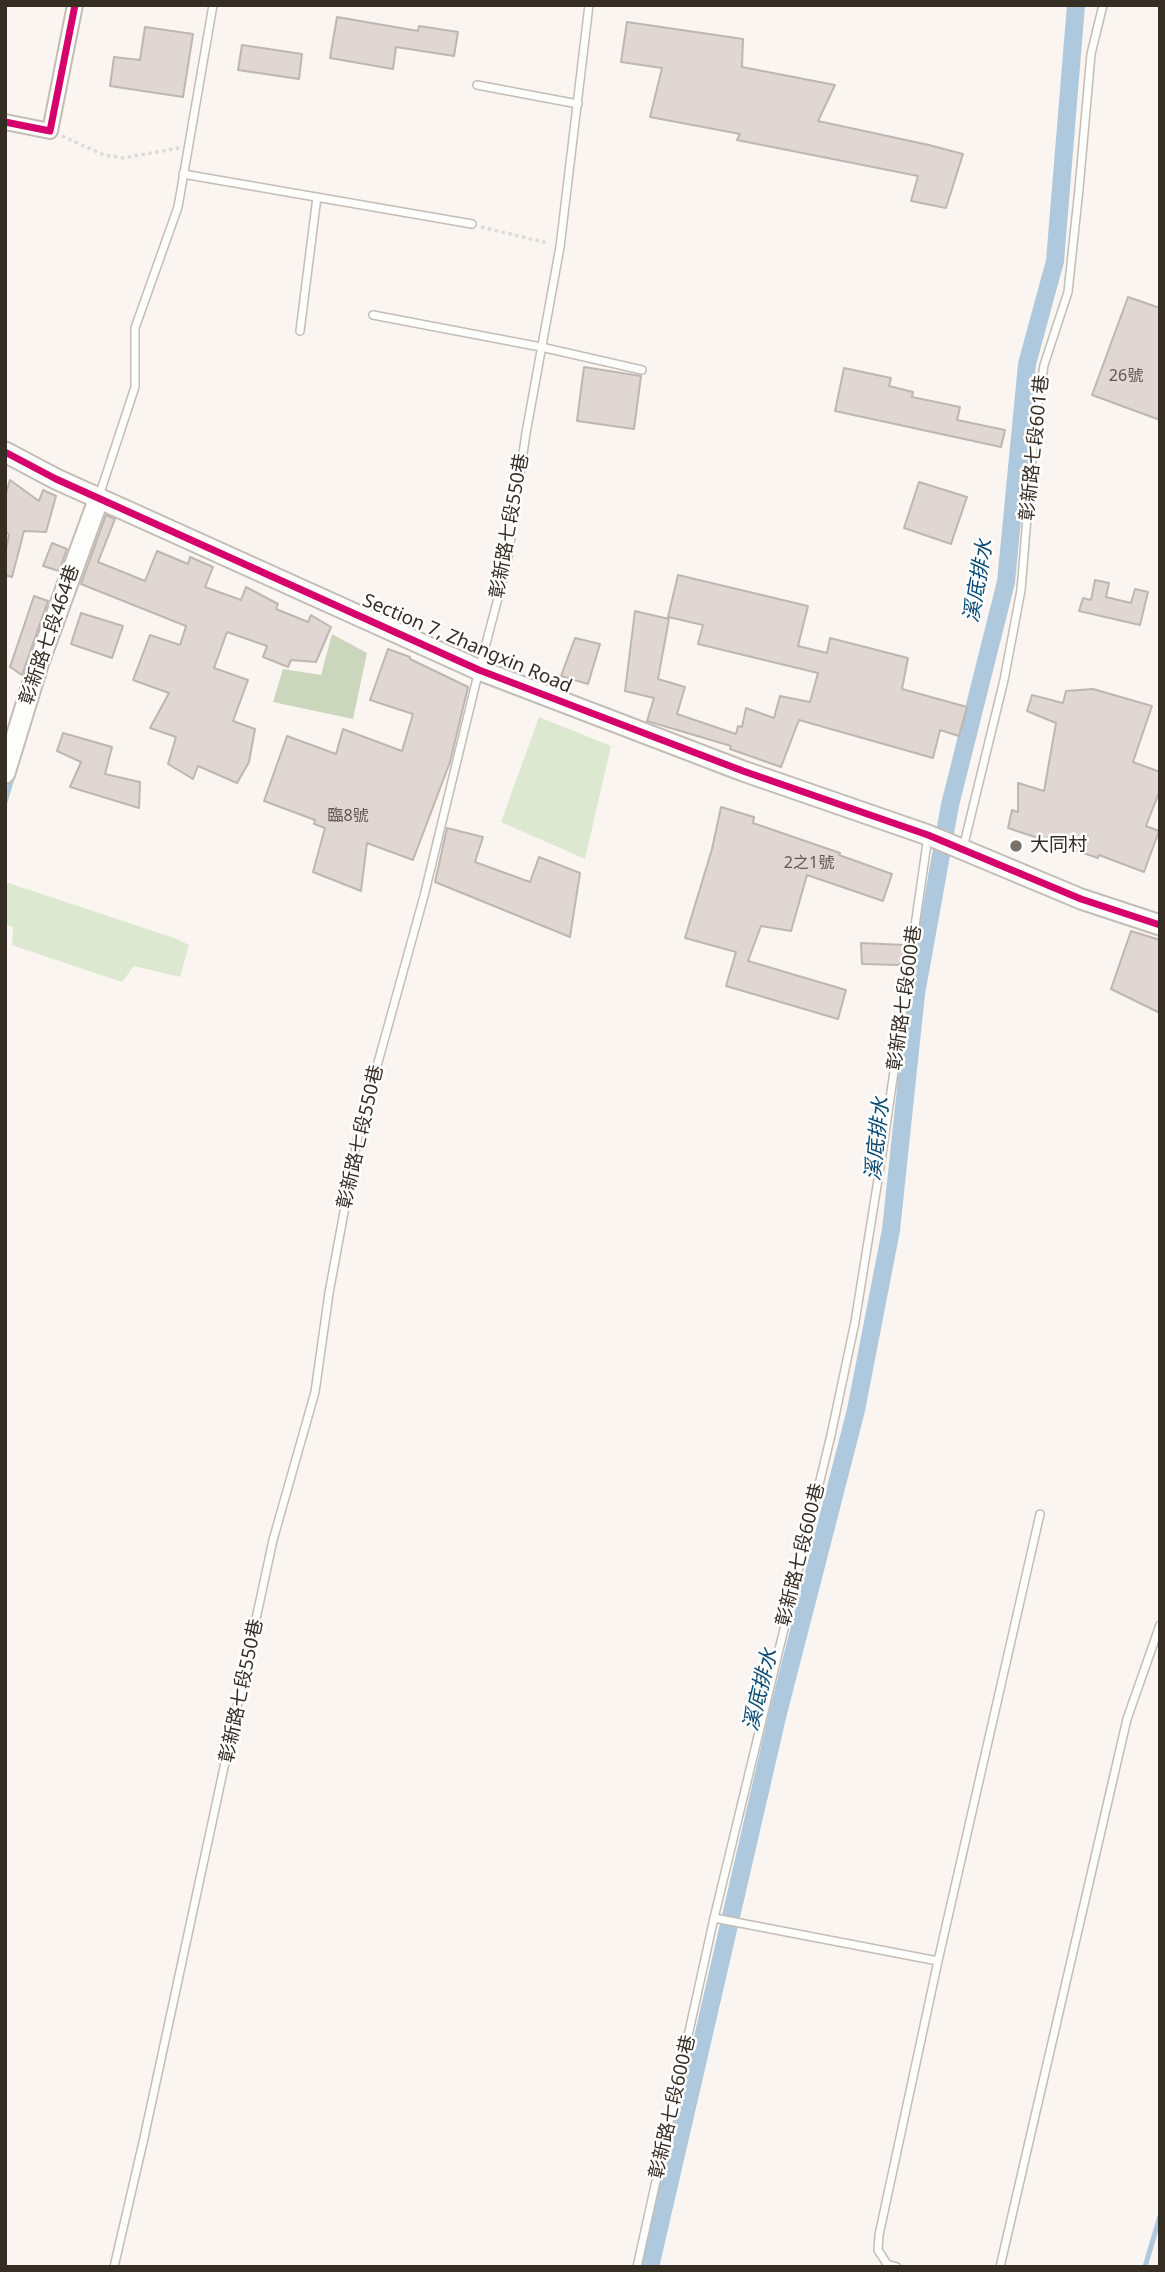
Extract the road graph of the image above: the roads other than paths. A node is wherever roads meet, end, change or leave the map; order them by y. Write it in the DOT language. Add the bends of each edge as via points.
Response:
graph roads {
  1 [pos="75,5"];
  2 [pos="214,5"];
  3 [pos="589,5"];
  4 [pos="1103,5"];
  5 [pos="477,85"];
  6 [pos="578,104"];
  7 [pos="5,122"];
  8 [pos="183,174"];
  9 [pos="317,197"];
  10 [pos="472,224"];
  11 [pos="373,315"];
  12 [pos="300,331"];
  13 [pos="541,348"];
  14 [pos="642,370"];
  15 [pos="5,452"];
  16 [pos="99,498"];
  17 [pos="479,670"];
  18 [pos="5,773"];
  19 [pos="928,835"];
  20 [pos="963,849"];
  21 [pos="1160,925"];
  22 [pos="1040,1514"];
  23 [pos="1160,1625"];
  24 [pos="714,1918"];
  25 [pos="938,1961"];
  26 [pos="114,2267"];
  27 [pos="637,2267"];
  28 [pos="897,2267"];
  29 [pos="1000,2267"];
  1 -- 7 [label="street" via="50,131"];
  2 -- 8 [label="lane"];
  3 -- 6 [label="lane, 彰新路七段550巷"];
  4 -- 20 [label="lane, 彰新路七段601巷" via="1090,54 1068,292 1044,365 1034,433 1021,590"];
  5 -- 6 [label="lane"];
  6 -- 13 [label="lane, 彰新路七段550巷" via="560,247"];
  8 -- 9 [label="lane"];
  8 -- 16 [label="lane" via="178,208 135,328 135,387"];
  9 -- 10 [label="lane"];
  9 -- 12 [label="lane"];
  11 -- 13 [label="lane"];
  13 -- 14 [label="lane"];
  13 -- 17 [label="lane, 彰新路七段550巷" via="507,564"];
  15 -- 16 [label="street, Section 7, Zhangxin Road"];
  16 -- 17 [label="street, Section 7, Zhangxin Road"];
  16 -- 18 [label="street, 彰新路七段464巷" via="39,662"];
  17 -- 19 [label="street, Section 7, Zhangxin Road" via="743,771"];
  17 -- 26 [label="lane, 彰新路七段550巷" via="424,896 359,1131 314,1392 273,1540"];
  19 -- 20 [label="street, Section 7, Zhangxin Road"];
  19 -- 24 [label="lane, 彰新路七段600巷" via="855,1322"];
  20 -- 21 [label="street" via="1081,899"];
  22 -- 25 [label="lane"];
  23 -- 29 [label="lane" via="1127,1719"];
  24 -- 25 [label="lane"];
  24 -- 27 [label="lane, 彰新路七段600巷"];
  25 -- 28 [label="lane" via="879,2235 878,2250 887,2264"];
}
